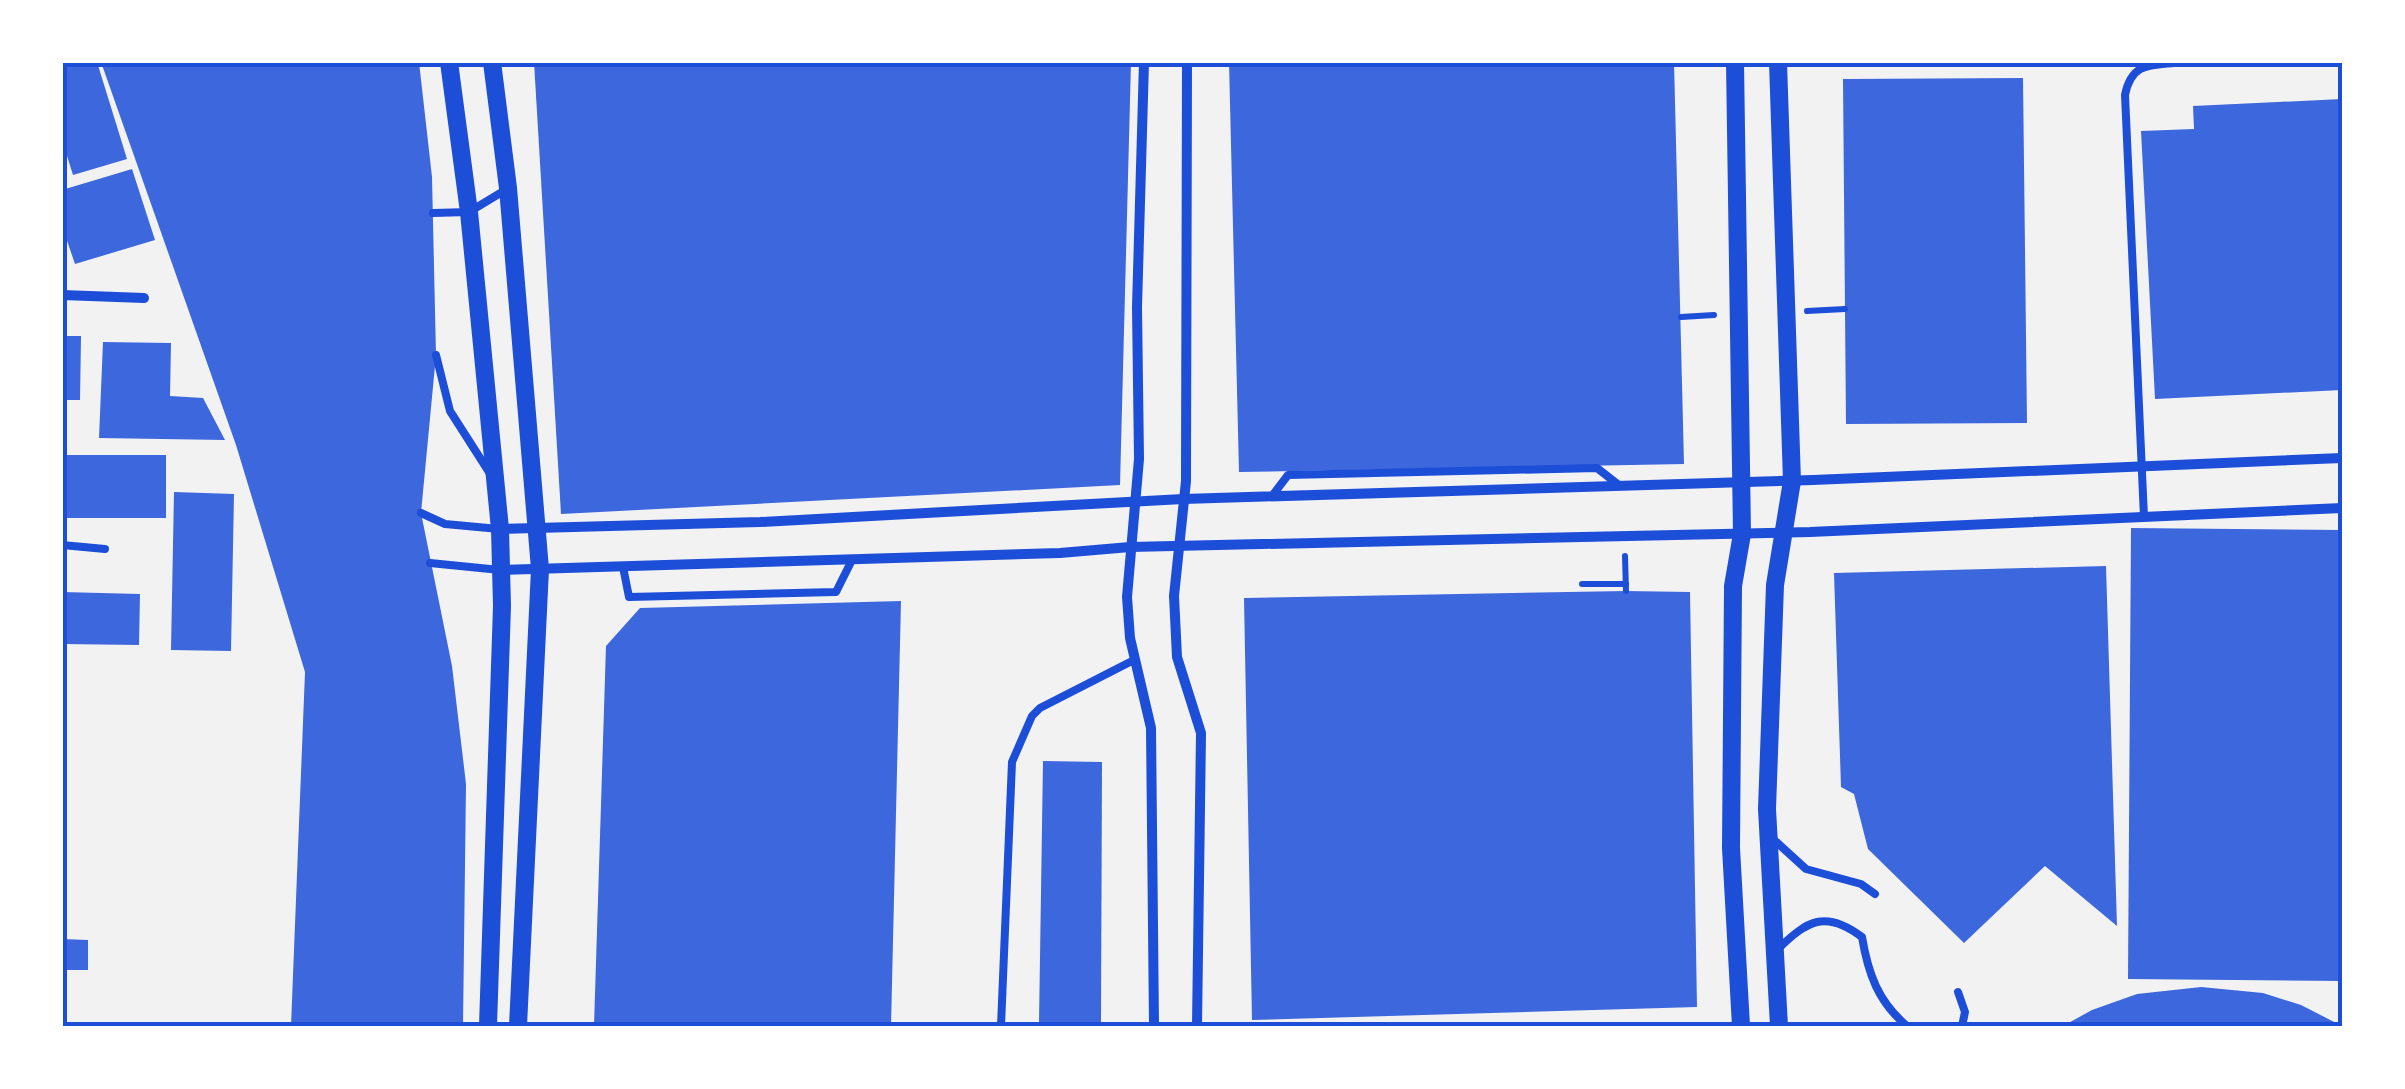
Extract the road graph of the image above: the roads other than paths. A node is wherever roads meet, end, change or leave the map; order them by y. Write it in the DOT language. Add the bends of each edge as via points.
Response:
graph roads {
  1 [pos="448,62"];
  2 [pos="492,62"];
  3 [pos="1144,62"];
  4 [pos="1186,62"];
  5 [pos="1735,62"];
  6 [pos="1778,62"];
  7 [pos="2182,62"];
  8 [pos="508,188"];
  9 [pos="469,212"];
  10 [pos="432,213"];
  11 [pos="62,295"];
  12 [pos="144,298"];
  13 [pos="436,354"];
  14 [pos="2342,458"];
  15 [pos="2142,466"];
  16 [pos="493,478"];
  17 [pos="1792,480"];
  18 [pos="1741,482"];
  19 [pos="1620,486"];
  20 [pos="1271,497"];
  21 [pos="1184,499"];
  22 [pos="1134,503"];
  23 [pos="2342,508"];
  24 [pos="421,513"];
  25 [pos="2144,517"];
  26 [pos="538,528"];
  27 [pos="500,529"];
  28 [pos="1785,531"];
  29 [pos="1742,534"];
  30 [pos="62,544"];
  31 [pos="1130,546"];
  32 [pos="1178,546"];
  33 [pos="105,549"];
  34 [pos="852,560"];
  35 [pos="430,563"];
  36 [pos="623,567"];
  37 [pos="540,568"];
  38 [pos="501,570"];
  39 [pos="1134,660"];
  40 [pos="1768,835"];
  41 [pos="1875,894"];
  42 [pos="1775,952"];
  43 [pos="1958,992"];
  44 [pos="488,1026"];
  45 [pos="518,1026"];
  46 [pos="1001,1026"];
  47 [pos="1154,1026"];
  48 [pos="1197,1026"];
  49 [pos="1741,1026"];
  50 [pos="1779,1026"];
  51 [pos="1907,1026"];
  52 [pos="1962,1026"];
  1 -- 9 [label="street"];
  2 -- 8 [label="street"];
  3 -- 22 [label="street"];
  4 -- 21 [label="street"];
  5 -- 18 [label="street"];
  6 -- 17 [label="street"];
  7 -- 15 [label="lane" via="2138,68 2126,94"];
  8 -- 9 [label="lane"];
  8 -- 26 [label="street"];
  9 -- 10 [label="lane"];
  9 -- 16 [label="street"];
  11 -- 12 [label="street"];
  13 -- 16 [label="lane" via="450,411"];
  14 -- 15 [label="street"];
  15 -- 17 [label="street"];
  15 -- 25 [label="lane"];
  16 -- 27 [label="street"];
  17 -- 18 [label="street"];
  17 -- 28 [label="street"];
  18 -- 19 [label="street"];
  18 -- 29 [label="street"];
  19 -- 20 [label="street"];
  19 -- 20 [label="lane" via="1597,468 1288,475"];
  20 -- 21 [label="street"];
  21 -- 22 [label="street"];
  21 -- 32 [label="street"];
  22 -- 26 [label="street"];
  22 -- 31 [label="street"];
  23 -- 25 [label="street"];
  24 -- 27 [label="lane" via="444,524"];
  25 -- 28 [label="street"];
  26 -- 27 [label="street"];
  26 -- 37 [label="street"];
  27 -- 38 [label="street"];
  28 -- 29 [label="street"];
  28 -- 40 [label="street" via="1775,584"];
  29 -- 32 [label="street"];
  29 -- 49 [label="street" via="1733,586 1731,829"];
  30 -- 33 [label="lane"];
  31 -- 32 [label="street"];
  31 -- 34 [label="street"];
  31 -- 39 [label="street"];
  32 -- 48 [label="street" via="1177,656 1201,733"];
  34 -- 36 [label="street"];
  34 -- 36 [label="lane" via="836,592 629,596"];
  35 -- 38 [label="lane"];
  36 -- 37 [label="street"];
  37 -- 38 [label="street"];
  37 -- 45 [label="street"];
  38 -- 44 [label="street"];
  39 -- 46 [label="lane" via="1040,708 1012,762"];
  39 -- 47 [label="street" via="1151,728"];
  40 -- 41 [label="lane" via="1806,869"];
  40 -- 42 [label="street"];
  42 -- 50 [label="street"];
  42 -- 51 [label="lane" via="1802,925 1848,926 1862,936 1878,993"];
  43 -- 52 [label="lane"];
}
